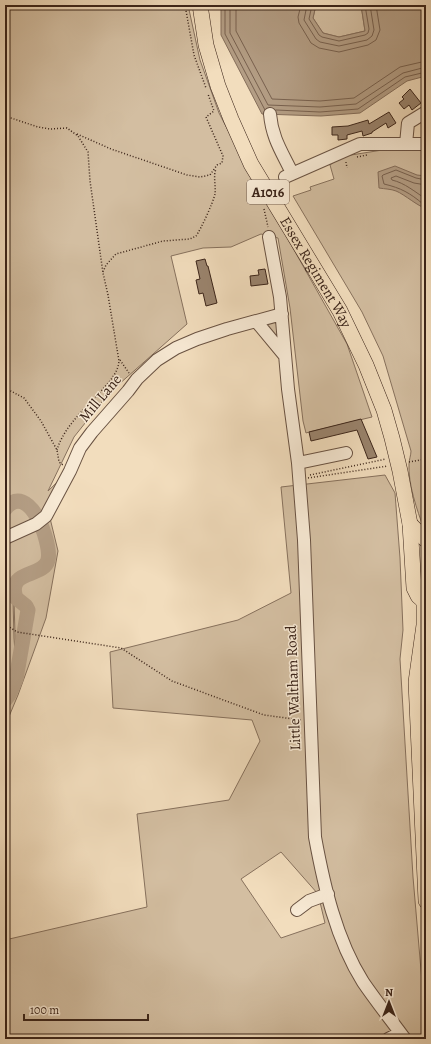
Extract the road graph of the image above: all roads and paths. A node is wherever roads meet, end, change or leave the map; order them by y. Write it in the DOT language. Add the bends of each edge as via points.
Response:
graph roads {
  1 [pos="185,5"];
  2 [pos="200,5"];
  3 [pos="426,112"];
  4 [pos="270,114"];
  5 [pos="5,116"];
  6 [pos="74,132"];
  7 [pos="406,144"];
  8 [pos="426,144"];
  9 [pos="219,164"];
  10 [pos="266,189"];
  11 [pos="270,237"];
  12 [pos="103,273"];
  13 [pos="282,314"];
  14 [pos="256,321"];
  15 [pos="285,356"];
  16 [pos="119,357"];
  17 [pos="137,379"];
  18 [pos="5,388"];
  19 [pos="57,450"];
  20 [pos="346,453"];
  21 [pos="426,459"];
  22 [pos="398,460"];
  23 [pos="298,463"];
  24 [pos="70,471"];
  25 [pos="299,479"];
  26 [pos="410,524"];
  27 [pos="5,538"];
  28 [pos="426,540"];
  29 [pos="426,556"];
  30 [pos="414,572"];
  31 [pos="425,602"];
  32 [pos="5,624"];
  33 [pos="423,649"];
  34 [pos="310,721"];
  35 [pos="328,894"];
  36 [pos="426,901"];
  37 [pos="297,910"];
  38 [pos="402,1036"];
  39 [pos="388,1039"];
  1 -- 9 [label="path" via="194,55 214,111 206,117 223,156 222,163"];
  2 -- 10 [label="main road, Essex Regiment Way / A1016" via="206,45 218,86 251,164"];
  3 -- 7 [label="street" via="408,123"];
  4 -- 7 [label="street" via="274,137 289,175 360,144"];
  5 -- 6 [label="path" via="44,128 67,128"];
  6 -- 9 [label="path" via="111,149 187,175 210,175"];
  6 -- 12 [label="path" via="88,152"];
  7 -- 8 [label="street"];
  9 -- 12 [label="path" via="214,173 214,196 196,236 190,239 163,241 116,254 106,265"];
  10 -- 11 [label="path" via="263,204"];
  10 -- 22 [label="main road, Essex Regiment Way / A1016" via="340,311 384,410"];
  11 -- 13 [label="street, Little Waltham Road"];
  12 -- 16 [label="path"];
  13 -- 14 [label="street, Mill Lane"];
  13 -- 15 [label="street, Little Waltham Road"];
  14 -- 15 [label="street"];
  14 -- 17 [label="street, Mill Lane" via="176,348 157,360"];
  15 -- 23 [label="street, Little Waltham Road"];
  16 -- 17 [label="path" via="124,367"];
  16 -- 19 [label="path" via="119,366 110,381 66,431 59,441"];
  17 -- 24 [label="street, Mill Lane" via="80,448"];
  18 -- 19 [label="path" via="24,398 42,421"];
  19 -- 24 [label="path" via="59,462"];
  20 -- 23 [label="street"];
  21 -- 22 [label="path"];
  22 -- 25 [label="path"];
  22 -- 25 [label="path" via="382,461"];
  22 -- 26 [label="main road, Essex Regiment Way / A1016"];
  23 -- 25 [label="street, Little Waltham Road"];
  24 -- 27 [label="street, Mill Lane" via="46,516 36,524"];
  25 -- 34 [label="street, Little Waltham Road" via="304,540"];
  26 -- 28 [label="main road"];
  26 -- 30 [label="main road, Essex Regiment Way / A1016"];
  29 -- 30 [label="main road" via="417,564"];
  30 -- 31 [label="main road, Essex Regiment Way / A1016" via="414,588"];
  31 -- 33 [label="main road, Essex Regiment Way / A1016"];
  32 -- 34 [label="path" via="17,632 28,635 121,648 172,681 264,715"];
  33 -- 36 [label="main road, Essex Regiment Way / A1016" via="418,664 417,688"];
  34 -- 35 [label="street, Little Waltham Road" via="315,837"];
  35 -- 37 [label="street" via="309,901"];
  35 -- 38 [label="street, Little Waltham Road" via="348,952 363,981"];
  38 -- 39 [label="street"];
}
